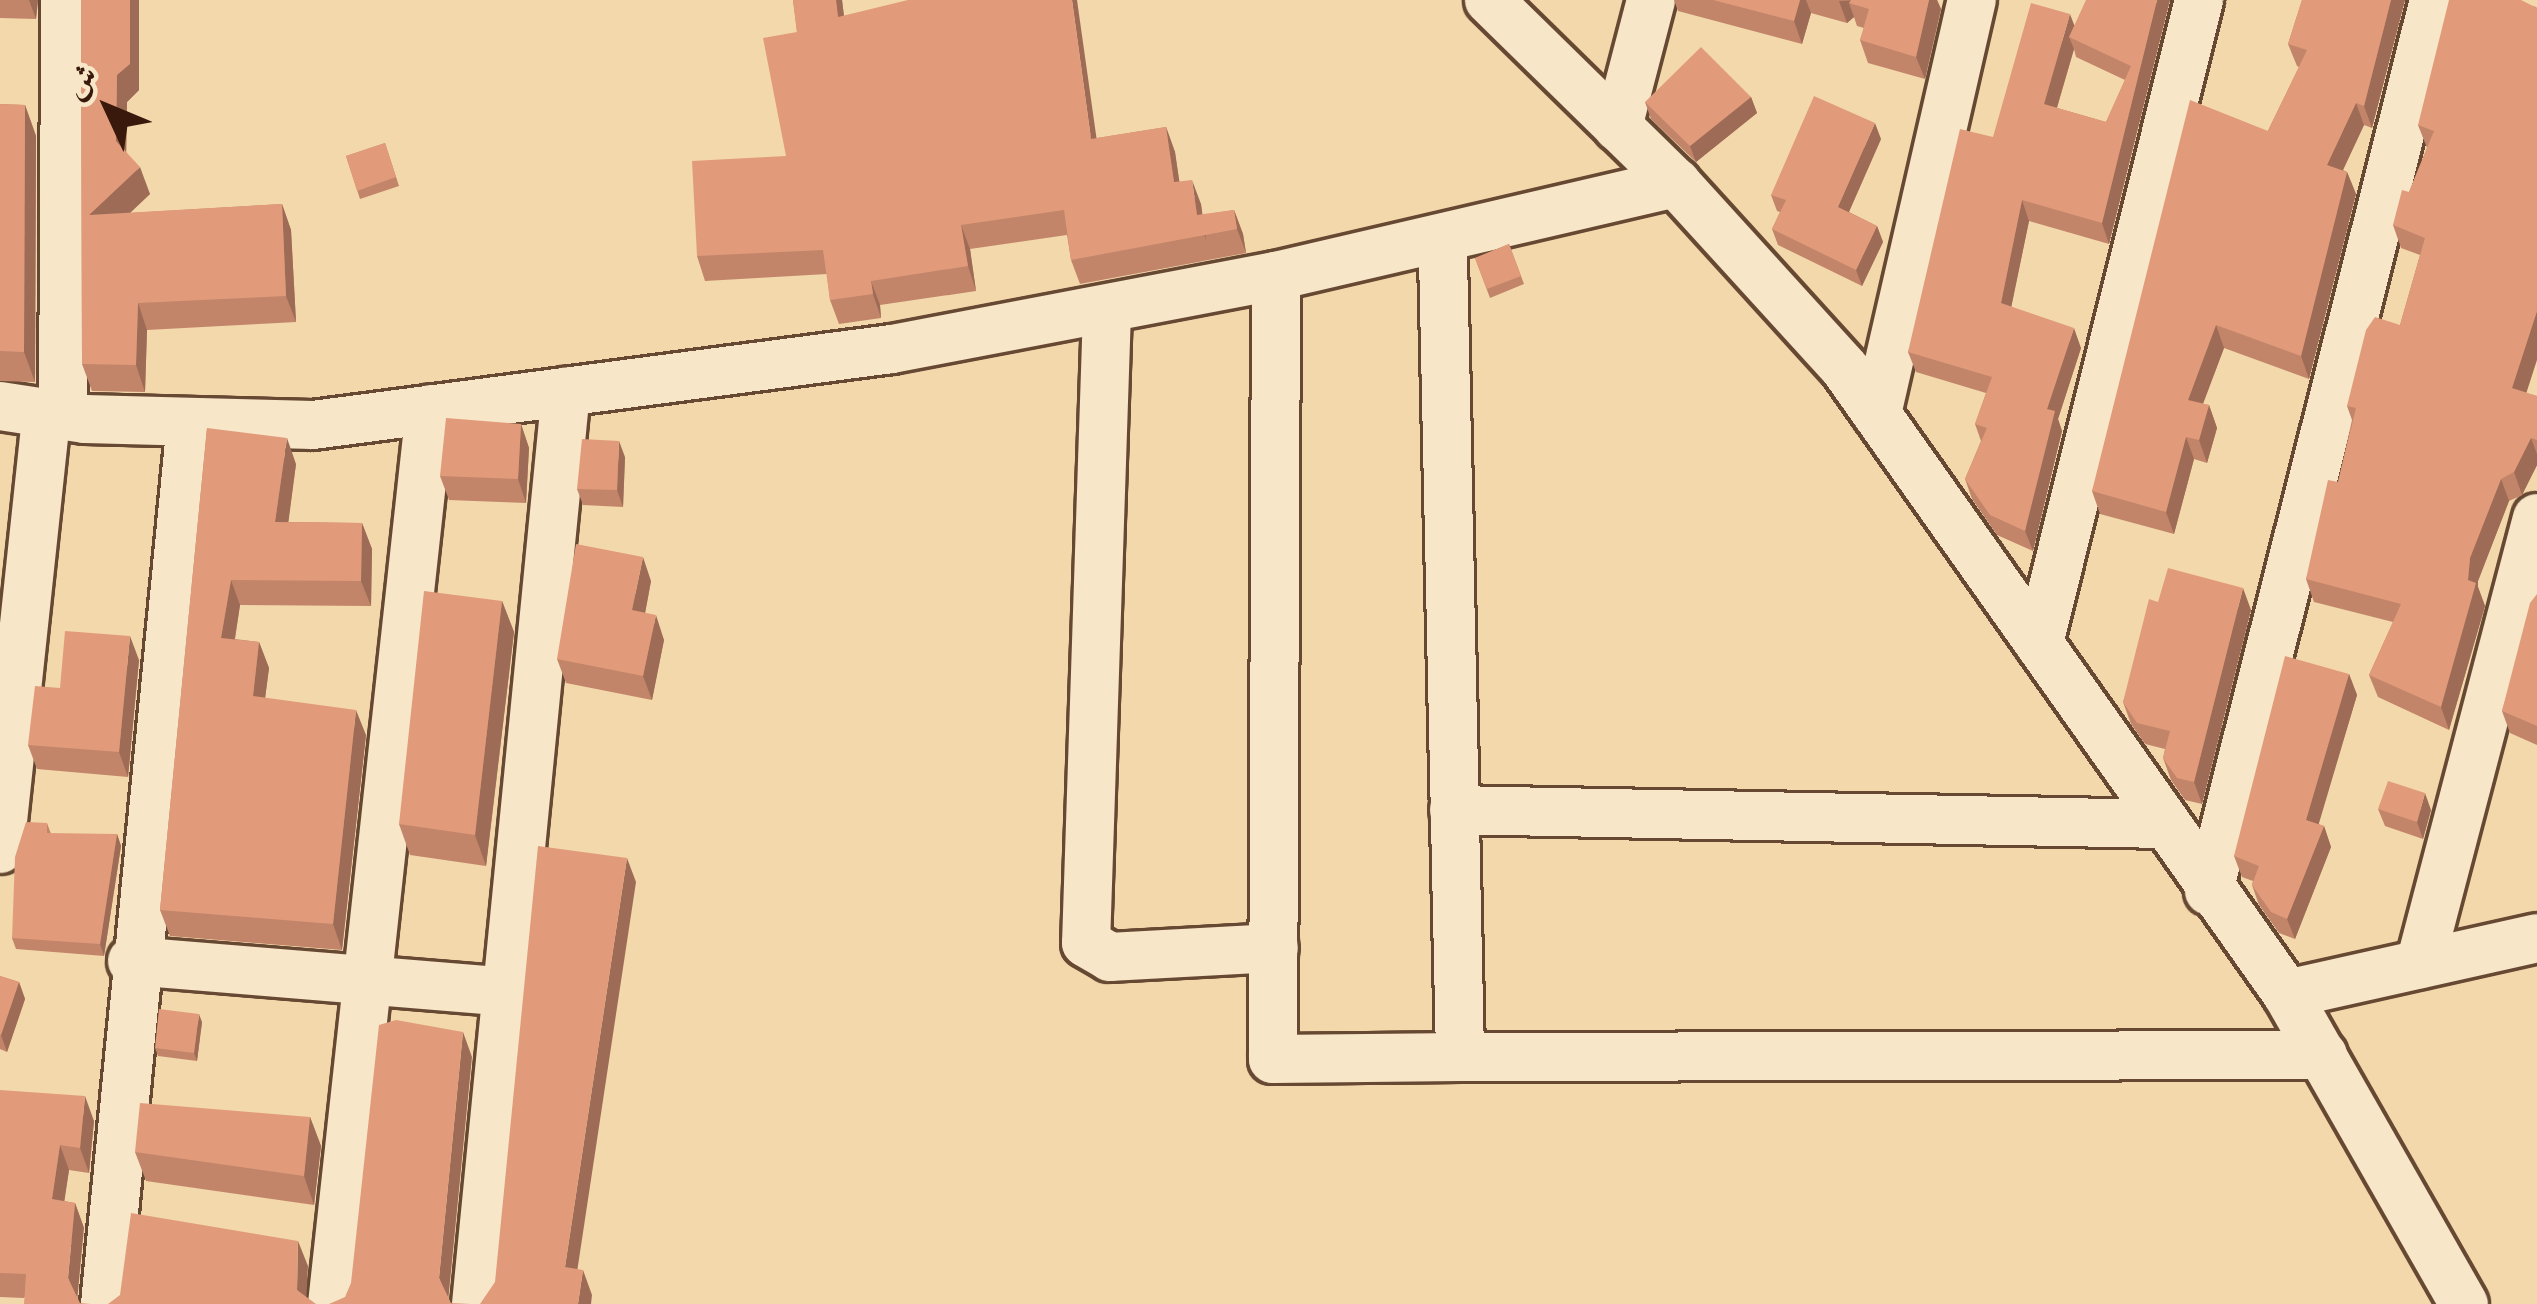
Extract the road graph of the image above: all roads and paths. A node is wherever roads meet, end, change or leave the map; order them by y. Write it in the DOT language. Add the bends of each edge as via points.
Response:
graph roads {
  1 [pos="65,0"];
  2 [pos="1489,0"];
  3 [pos="1652,0"];
  4 [pos="1972,0"];
  5 [pos="2199,0"];
  6 [pos="2434,0"];
  7 [pos="1618,127"];
  8 [pos="1676,183"];
  9 [pos="1443,256"];
  10 [pos="1276,275"];
  11 [pos="1106,311"];
  12 [pos="566,391"];
  13 [pos="430,409"];
  14 [pos="36,412"];
  15 [pos="1877,414"];
  16 [pos="190,422"];
  17 [pos="2537,518"];
  18 [pos="16,559"];
  19 [pos="2039,643"];
  20 [pos="1454,810"];
  21 [pos="2162,824"];
  22 [pos="0,849"];
  23 [pos="2209,891"];
  24 [pos="2537,938"];
  25 [pos="1274,948"];
  26 [pos="132,961"];
  27 [pos="2420,964"];
  28 [pos="365,980"];
  29 [pos="507,992"];
  30 [pos="2288,994"];
  31 [pos="2323,1055"];
  32 [pos="1460,1057"];
  33 [pos="105,1304"];
  34 [pos="332,1304"];
  35 [pos="476,1304"];
  36 [pos="2464,1304"];
  1 -- 14 [label="street"];
  2 -- 7 [label="street"];
  3 -- 7 [label="street"];
  4 -- 15 [label="street"];
  5 -- 19 [label="street"];
  6 -- 23 [label="street"];
  7 -- 8 [label="street"];
  8 -- 10 [label="street"];
  8 -- 15 [label="street"];
  9 -- 20 [label="street"];
  10 -- 11 [label="street"];
  10 -- 25 [label="street"];
  11 -- 12 [label="street" via="892,349"];
  11 -- 25 [label="street" via="1086,943 1110,957"];
  12 -- 13 [label="street"];
  12 -- 29 [label="street"];
  13 -- 16 [label="street" via="313,425"];
  13 -- 28 [label="street"];
  14 -- 16 [label="street"];
  14 -- 18 [label="street"];
  15 -- 19 [label="street"];
  16 -- 26 [label="street"];
  17 -- 27 [label="street"];
  18 -- 22 [label="street"];
  19 -- 21 [label="street"];
  20 -- 21 [label="street"];
  20 -- 32 [label="street"];
  21 -- 23 [label="street"];
  23 -- 30 [label="street"];
  24 -- 27 [label="street"];
  25 -- 32 [label="street" via="1273,1059"];
  26 -- 28 [label="street"];
  26 -- 33 [label="street"];
  27 -- 30 [label="street"];
  28 -- 29 [label="street"];
  28 -- 34 [label="street"];
  29 -- 35 [label="street"];
  30 -- 31 [label="street"];
  31 -- 32 [label="street"];
  31 -- 36 [label="street"];
}
